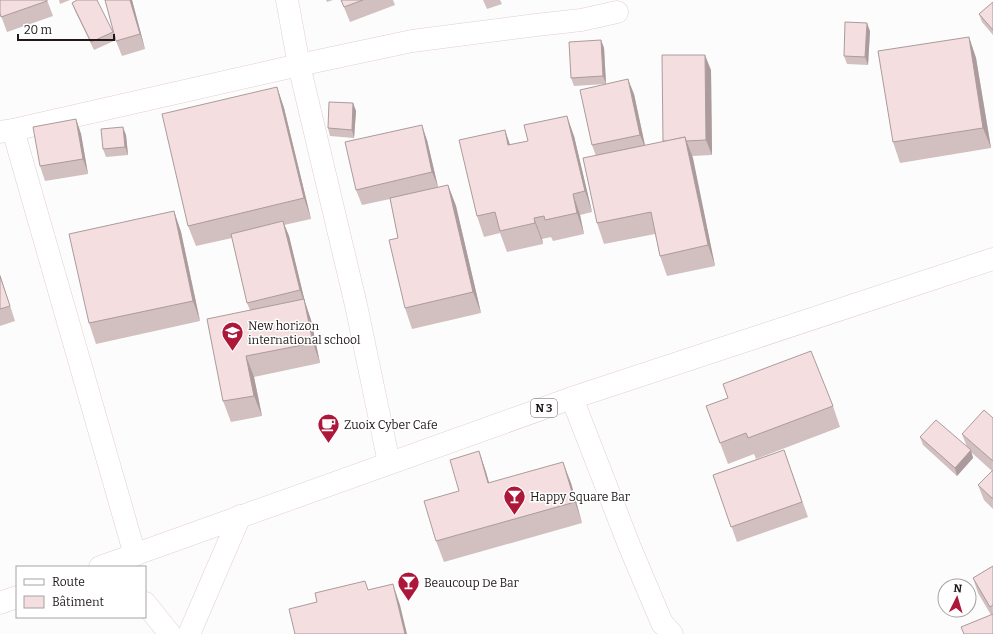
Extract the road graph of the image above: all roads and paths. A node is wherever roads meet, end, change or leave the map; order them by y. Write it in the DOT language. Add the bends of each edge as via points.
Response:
graph roads {
  1 [pos="287,0"];
  2 [pos="617,12"];
  3 [pos="299,65"];
  4 [pos="6,131"];
  5 [pos="993,259"];
  6 [pos="572,398"];
  7 [pos="389,463"];
  8 [pos="240,516"];
  9 [pos="135,555"];
  10 [pos="110,565"];
  11 [pos="16,597"];
  12 [pos="0,603"];
  13 [pos="146,604"];
  14 [pos="170,634"];
  15 [pos="189,634"];
  16 [pos="672,634"];
  1 -- 3 [label="main road"];
  2 -- 3 [label="main road" via="581,20 412,41"];
  3 -- 4 [label="main road"];
  3 -- 7 [label="main road" via="356,305"];
  4 -- 9 [label="main road"];
  5 -- 6 [label="main road, N 3"];
  6 -- 7 [label="main road, N 3"];
  6 -- 16 [label="main road" via="662,623"];
  7 -- 8 [label="main road, N 3"];
  8 -- 9 [label="main road, N 3"];
  8 -- 15 [label="main road"];
  9 -- 10 [label="main road, N 3"];
  11 -- 12 [label="main road"];
  13 -- 14 [label="main road"];
}
